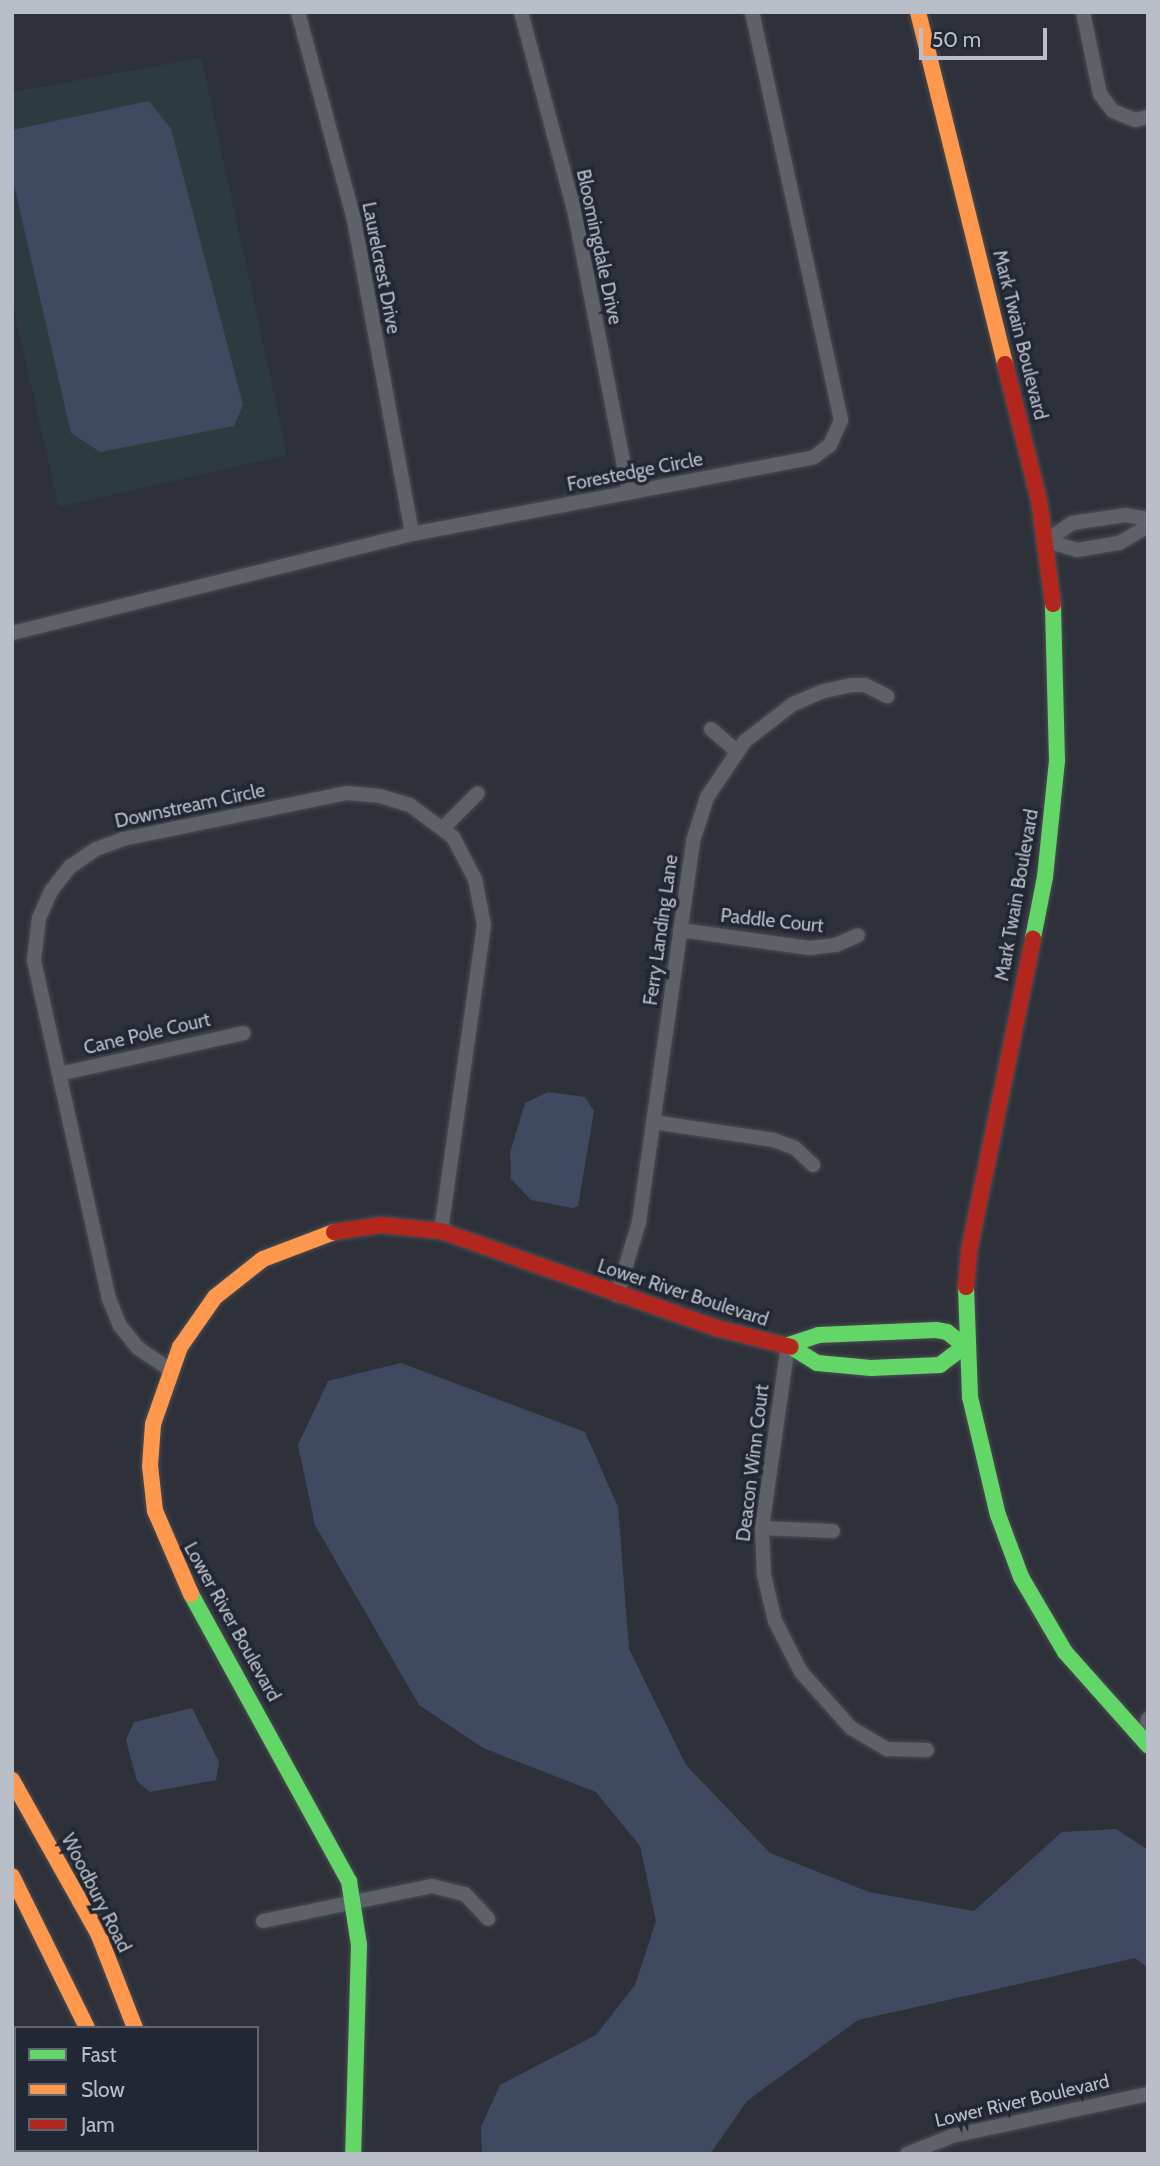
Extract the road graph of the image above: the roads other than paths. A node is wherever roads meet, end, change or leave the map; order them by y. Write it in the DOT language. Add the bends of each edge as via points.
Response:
graph roads {
  1 [pos="298,12"];
  2 [pos="522,12"];
  3 [pos="752,12"];
  4 [pos="918,12"];
  5 [pos="1083,12"];
  6 [pos="1148,117"];
  7 [pos="629,492"];
  8 [pos="1148,519"];
  9 [pos="1148,526"];
  10 [pos="412,534"];
  11 [pos="1046,541"];
  12 [pos="12,633"];
  13 [pos="887,696"];
  14 [pos="711,729"];
  15 [pos="736,751"];
  16 [pos="478,793"];
  17 [pos="443,828"];
  18 [pos="680,930"];
  19 [pos="858,935"];
  20 [pos="243,1033"];
  21 [pos="59,1073"];
  22 [pos="653,1122"];
  23 [pos="813,1165"];
  24 [pos="441,1231"];
  25 [pos="617,1295"];
  26 [pos="788,1345"];
  27 [pos="965,1346"];
  28 [pos="169,1369"];
  29 [pos="762,1528"];
  30 [pos="833,1531"];
  31 [pos="1148,1719"];
  32 [pos="1146,1742"];
  33 [pos="927,1750"];
  34 [pos="12,1780"];
  35 [pos="12,1876"];
  36 [pos="355,1901"];
  37 [pos="488,1919"];
  38 [pos="263,1921"];
  39 [pos="85,2026"];
  40 [pos="134,2026"];
  41 [pos="1148,2094"];
  42 [pos="913,2152"];
  43 [pos="353,2154"];
  1 -- 10 [label="street, Laurelcrest Drive" via="354,220"];
  2 -- 7 [label="street, Bloomingdale Drive" via="575,215"];
  3 -- 7 [label="street, Forestedge Circle" via="841,420 830,445 814,457"];
  4 -- 11 [label="street, Mark Twain Boulevard"];
  5 -- 6 [label="street" via="1100,94 1113,111 1135,120"];
  7 -- 10 [label="street, Forestedge Circle"];
  8 -- 11 [label="street" via="1126,514 1072,523"];
  9 -- 11 [label="street" via="1119,544 1077,550"];
  10 -- 12 [label="street, Forestedge Circle"];
  11 -- 27 [label="street, Mark Twain Boulevard" via="1058,687 1053,810 1038,916 972,1229"];
  13 -- 15 [label="street, Ferry Landing Lane" via="865,685 824,691 771,718"];
  14 -- 15 [label="street"];
  15 -- 18 [label="street, Ferry Landing Lane" via="714,782 697,826"];
  16 -- 17 [label="street"];
  17 -- 21 [label="street, Downstream Circle" via="396,800 347,793 123,839 83,856 51,891 34,946"];
  17 -- 24 [label="street, Downstream Circle" via="469,863 484,925"];
  18 -- 19 [label="street, Paddle Court" via="810,948 836,945"];
  18 -- 22 [label="street, Ferry Landing Lane"];
  20 -- 21 [label="street, Cane Pole Court"];
  21 -- 28 [label="street, Downstream Circle" via="114,1313 138,1348"];
  22 -- 23 [label="street" via="774,1140 795,1148"];
  22 -- 25 [label="street, Ferry Landing Lane" via="635,1241"];
  24 -- 25 [label="street, Lower River Boulevard"];
  24 -- 28 [label="street, Lower River Boulevard" via="361,1226 283,1248 245,1271 215,1297"];
  25 -- 26 [label="street, Lower River Boulevard" via="740,1336"];
  26 -- 27 [label="street, Lower River Boulevard" via="818,1335 936,1330 947,1332"];
  26 -- 27 [label="street, Lower River Boulevard" via="817,1363 870,1368 940,1365"];
  26 -- 29 [label="street, Deacon Winn Court"];
  27 -- 32 [label="street, Mark Twain Boulevard" via="982,1459 1021,1577 1065,1651"];
  28 -- 36 [label="street, Lower River Boulevard" via="150,1445 161,1532 178,1572 341,1862"];
  29 -- 30 [label="street"];
  29 -- 33 [label="street, Deacon Winn Court" via="765,1583 775,1621 814,1689 845,1723 876,1745 902,1752"];
  31 -- 32 [label="street"];
  34 -- 40 [label="street, Woodbury Road" via="98,1933"];
  35 -- 39 [label="street"];
  36 -- 37 [label="street" via="443,1886 464,1894"];
  36 -- 38 [label="street"];
  36 -- 43 [label="street, Lower River Boulevard" via="359,1945"];
  41 -- 42 [label="street, Lower River Boulevard" via="952,2136"];
}
